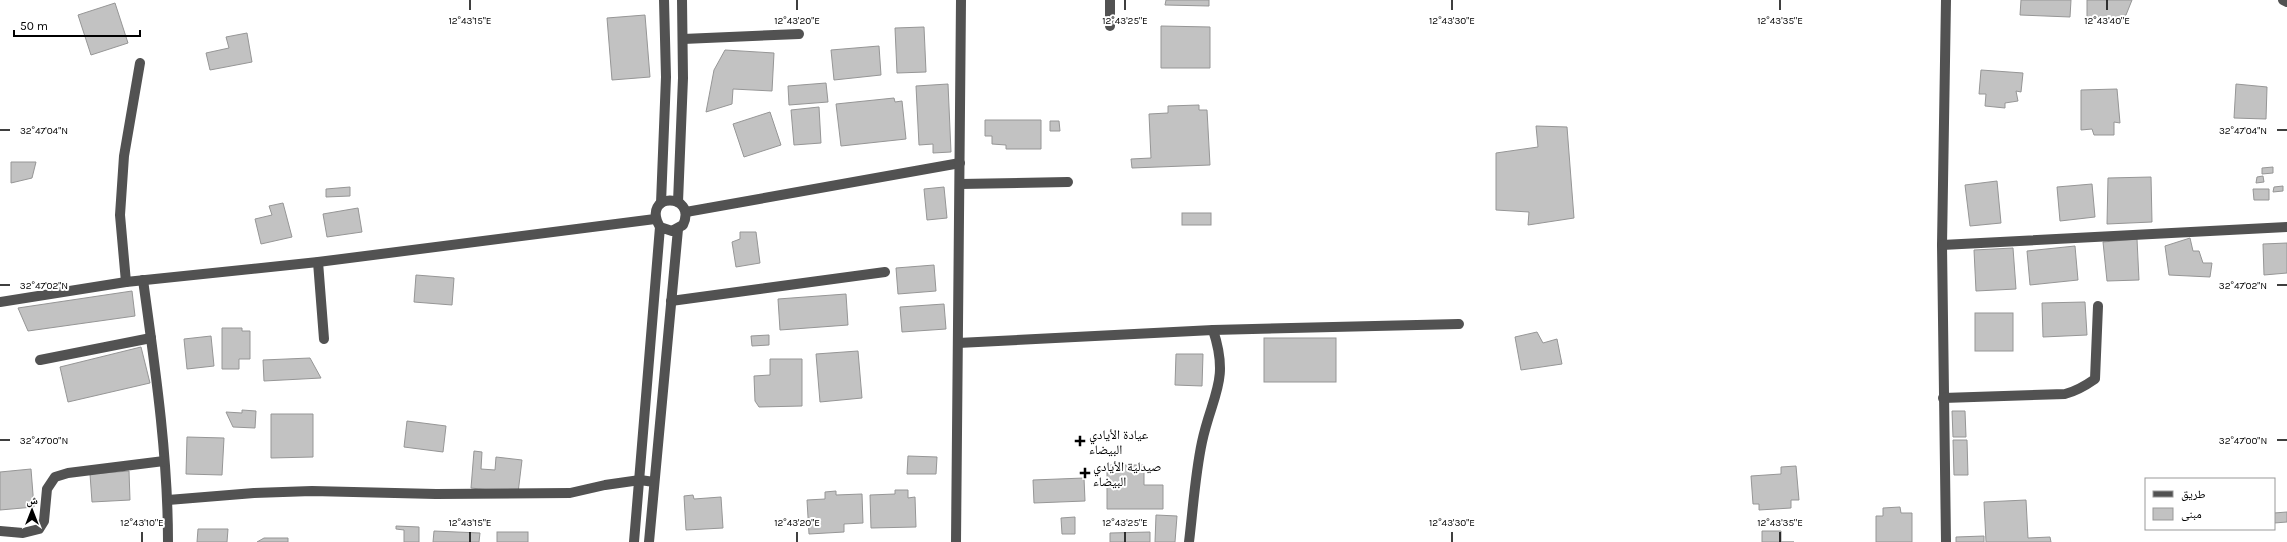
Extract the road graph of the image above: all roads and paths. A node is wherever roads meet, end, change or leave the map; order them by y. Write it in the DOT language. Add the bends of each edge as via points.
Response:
graph roads {
  1 [pos="664,0"];
  2 [pos="682,0"];
  3 [pos="961,0"];
  4 [pos="1110,0"];
  5 [pos="1946,0"];
  6 [pos="2283,0"];
  7 [pos="2287,2"];
  8 [pos="1110,26"];
  9 [pos="799,34"];
  10 [pos="683,39"];
  11 [pos="140,63"];
  12 [pos="960,163"];
  13 [pos="1068,182"];
  14 [pos="960,184"];
  15 [pos="678,202"];
  16 [pos="661,203"];
  17 [pos="686,212"];
  18 [pos="658,223"];
  19 [pos="2287,227"];
  20 [pos="678,229"];
  21 [pos="1942,245"];
  22 [pos="318,262"];
  23 [pos="885,272"];
  24 [pos="143,280"];
  25 [pos="126,282"];
  26 [pos="671,301"];
  27 [pos="0,302"];
  28 [pos="2098,306"];
  29 [pos="1459,324"];
  30 [pos="1213,330"];
  31 [pos="151,338"];
  32 [pos="324,339"];
  33 [pos="958,343"];
  34 [pos="40,360"];
  35 [pos="1943,398"];
  36 [pos="164,461"];
  37 [pos="640,480"];
  38 [pos="654,482"];
  39 [pos="168,500"];
  40 [pos="0,531"];
  41 [pos="168,542"];
  42 [pos="634,542"];
  43 [pos="649,542"];
  44 [pos="956,542"];
  45 [pos="1189,542"];
  46 [pos="1946,542"];
  1 -- 16 [label="street" via="666,77"];
  2 -- 10 [label="street"];
  3 -- 12 [label="street"];
  4 -- 8 [label="street"];
  5 -- 21 [label="street"];
  6 -- 7 [label="street"];
  9 -- 10 [label="street"];
  10 -- 15 [label="street"];
  11 -- 25 [label="street" via="124,156 120,214"];
  12 -- 14 [label="street"];
  12 -- 17 [label="street"];
  13 -- 14 [label="street"];
  14 -- 33 [label="street"];
  15 -- 16 [label="street" via="672,200"];
  15 -- 17 [label="street"];
  16 -- 18 [label="street" via="657,207"];
  17 -- 20 [label="street" via="686,219"];
  18 -- 20 [label="street" via="672,231"];
  18 -- 22 [label="street"];
  18 -- 37 [label="street"];
  19 -- 21 [label="street"];
  20 -- 26 [label="street"];
  21 -- 35 [label="street"];
  22 -- 24 [label="street"];
  22 -- 32 [label="street"];
  23 -- 26 [label="street"];
  24 -- 25 [label="street"];
  24 -- 31 [label="street"];
  25 -- 27 [label="street"];
  26 -- 38 [label="street"];
  28 -- 35 [label="street" via="2095,379 2085,386 2065,394"];
  29 -- 30 [label="street"];
  30 -- 33 [label="street"];
  30 -- 45 [label="street" via="1220,358 1220,383 1202,443"];
  31 -- 34 [label="street"];
  31 -- 36 [label="street"];
  33 -- 44 [label="street"];
  35 -- 46 [label="street"];
  36 -- 39 [label="street"];
  36 -- 40 [label="street" via="68,473 55,477 47,489 44,521 38,529 23,533"];
  37 -- 38 [label="street"];
  37 -- 39 [label="street" via="570,493 436,494 312,491"];
  37 -- 42 [label="street"];
  38 -- 43 [label="street"];
  39 -- 41 [label="street"];
}
